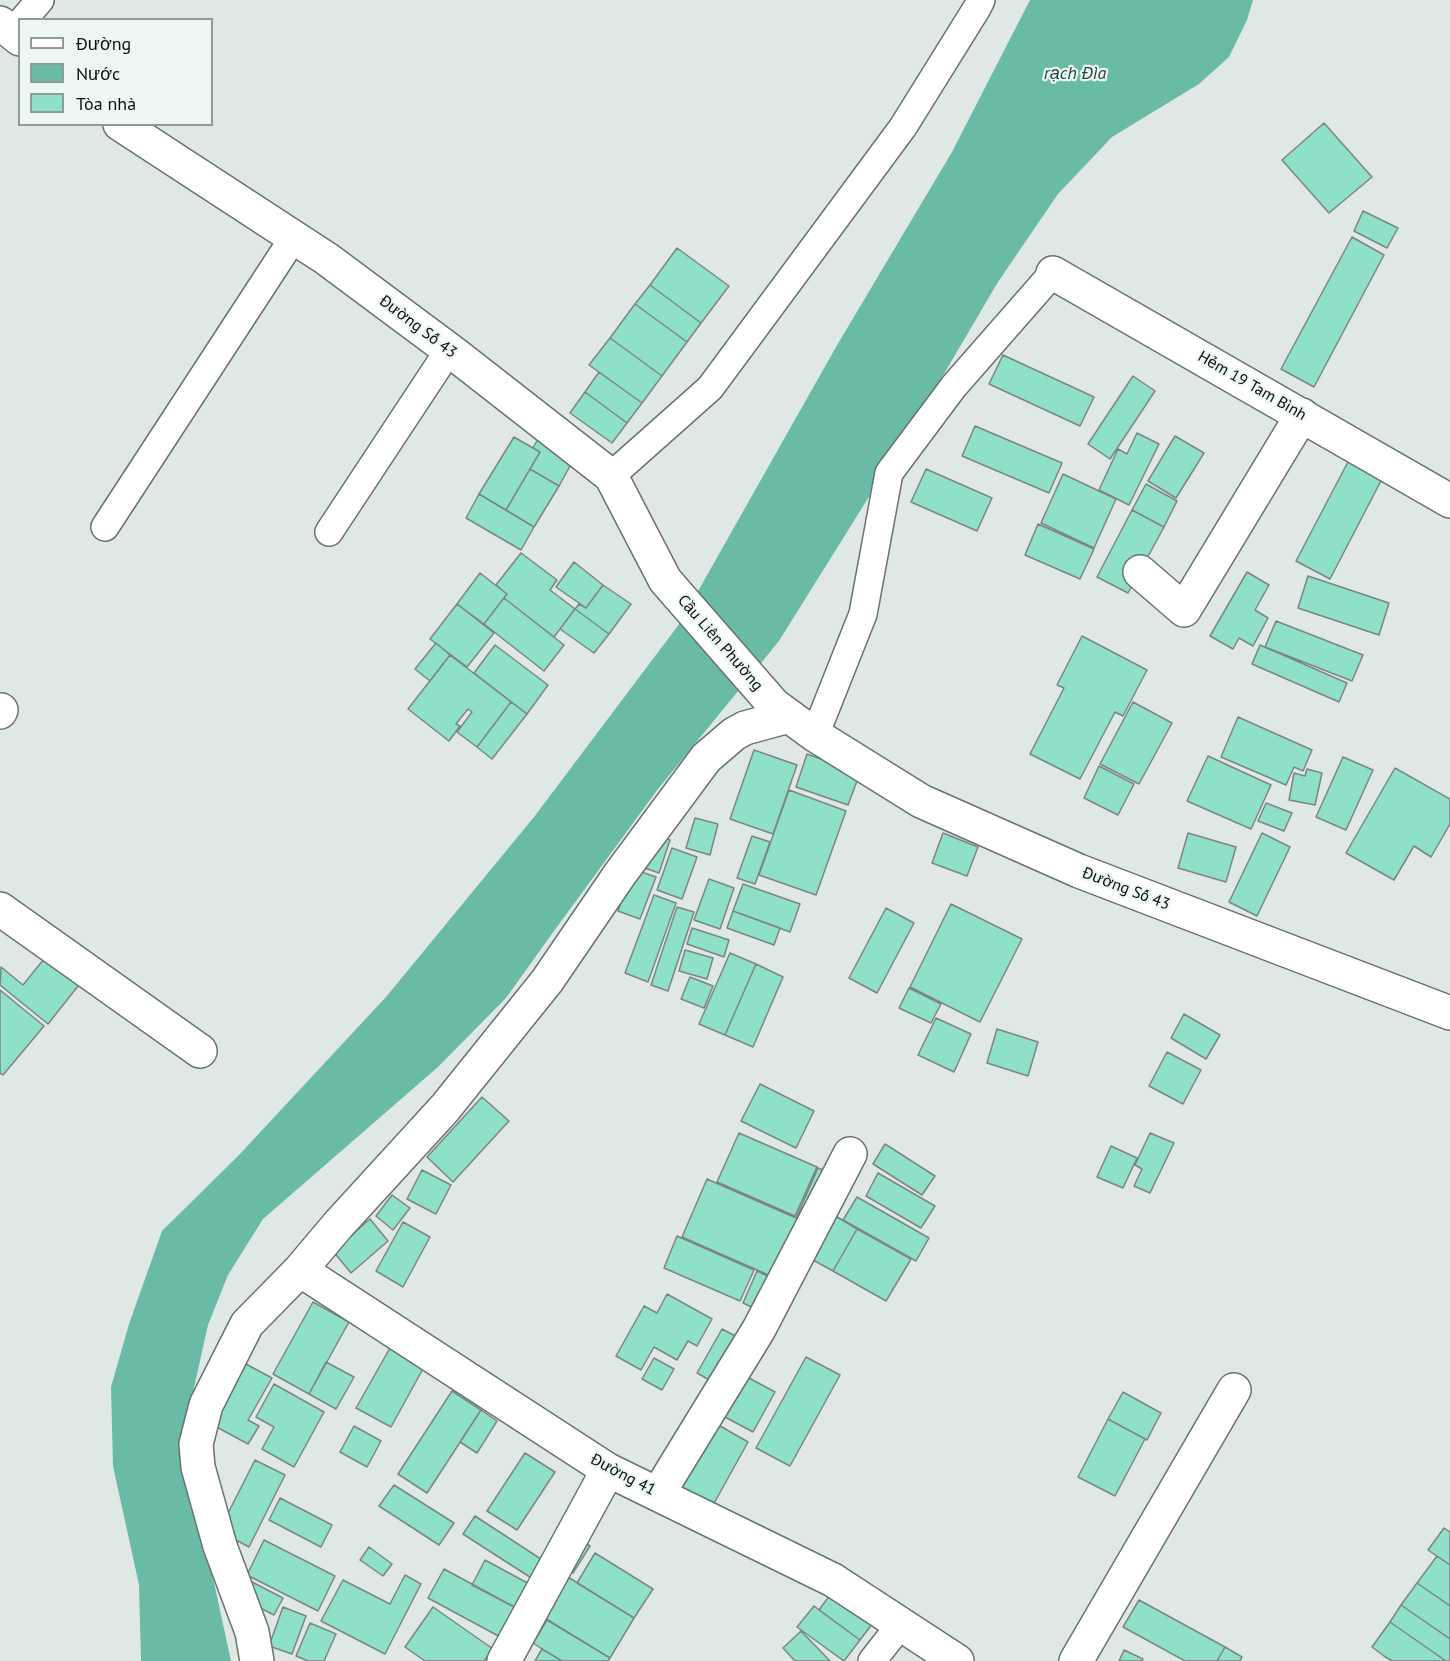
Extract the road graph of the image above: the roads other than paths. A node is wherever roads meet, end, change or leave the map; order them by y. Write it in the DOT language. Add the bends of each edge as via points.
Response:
graph roads {
  1 [pos="40,0"];
  2 [pos="981,0"];
  3 [pos="23,18"];
  4 [pos="123,126"];
  5 [pos="294,237"];
  6 [pos="1053,273"];
  7 [pos="450,350"];
  8 [pos="1302,415"];
  9 [pos="611,476"];
  10 [pos="1450,501"];
  11 [pos="105,527"];
  12 [pos="329,532"];
  13 [pos="1140,572"];
  14 [pos="665,580"];
  15 [pos="782,711"];
  16 [pos="815,735"];
  17 [pos="0,909"];
  18 [pos="1450,1013"];
  19 [pos="200,1052"];
  20 [pos="850,1154"];
  21 [pos="300,1270"];
  22 [pos="1234,1390"];
  23 [pos="608,1470"];
  24 [pos="658,1494"];
  25 [pos="901,1624"];
  26 [pos="257,1661"];
  27 [pos="504,1661"];
  28 [pos="872,1661"];
  29 [pos="957,1661"];
  30 [pos="1076,1661"];
  1 -- 3 [label="lane"];
  2 -- 9 [label="lane" via="903,127 710,388"];
  4 -- 5 [label="street, Đường Số 43"];
  5 -- 7 [label="street, Đường Số 43"];
  5 -- 11 [label="lane"];
  6 -- 8 [label="street, Hẻm 19 Tam Bình"];
  6 -- 16 [label="lane" via="954,386 889,473 863,614"];
  7 -- 9 [label="street, Đường Số 43"];
  7 -- 12 [label="lane"];
  8 -- 10 [label="street, Hẻm 19 Tam Bình"];
  8 -- 13 [label="street" via="1184,610"];
  9 -- 14 [label="street, Đường Số 43"];
  14 -- 15 [label="street, Cầu Liên Phường"];
  15 -- 16 [label="street, Cầu Liên Phường"];
  15 -- 21 [label="street" via="734,734 706,758 540,991 445,1108"];
  16 -- 18 [label="street, Đường Số 43" via="921,801 1079,871"];
  17 -- 19 [label="street"];
  20 -- 24 [label="street" via="759,1329"];
  21 -- 23 [label="street, Đường 41"];
  21 -- 26 [label="street" via="247,1324 206,1405 196,1444 198,1467 220,1546 252,1632"];
  22 -- 30 [label="street"];
  23 -- 24 [label="street, Đường 41"];
  23 -- 27 [label="street"];
  24 -- 25 [label="street, Đường 41" via="833,1580"];
  25 -- 28 [label="lane"];
  25 -- 29 [label="street, Đường 41"];
}
